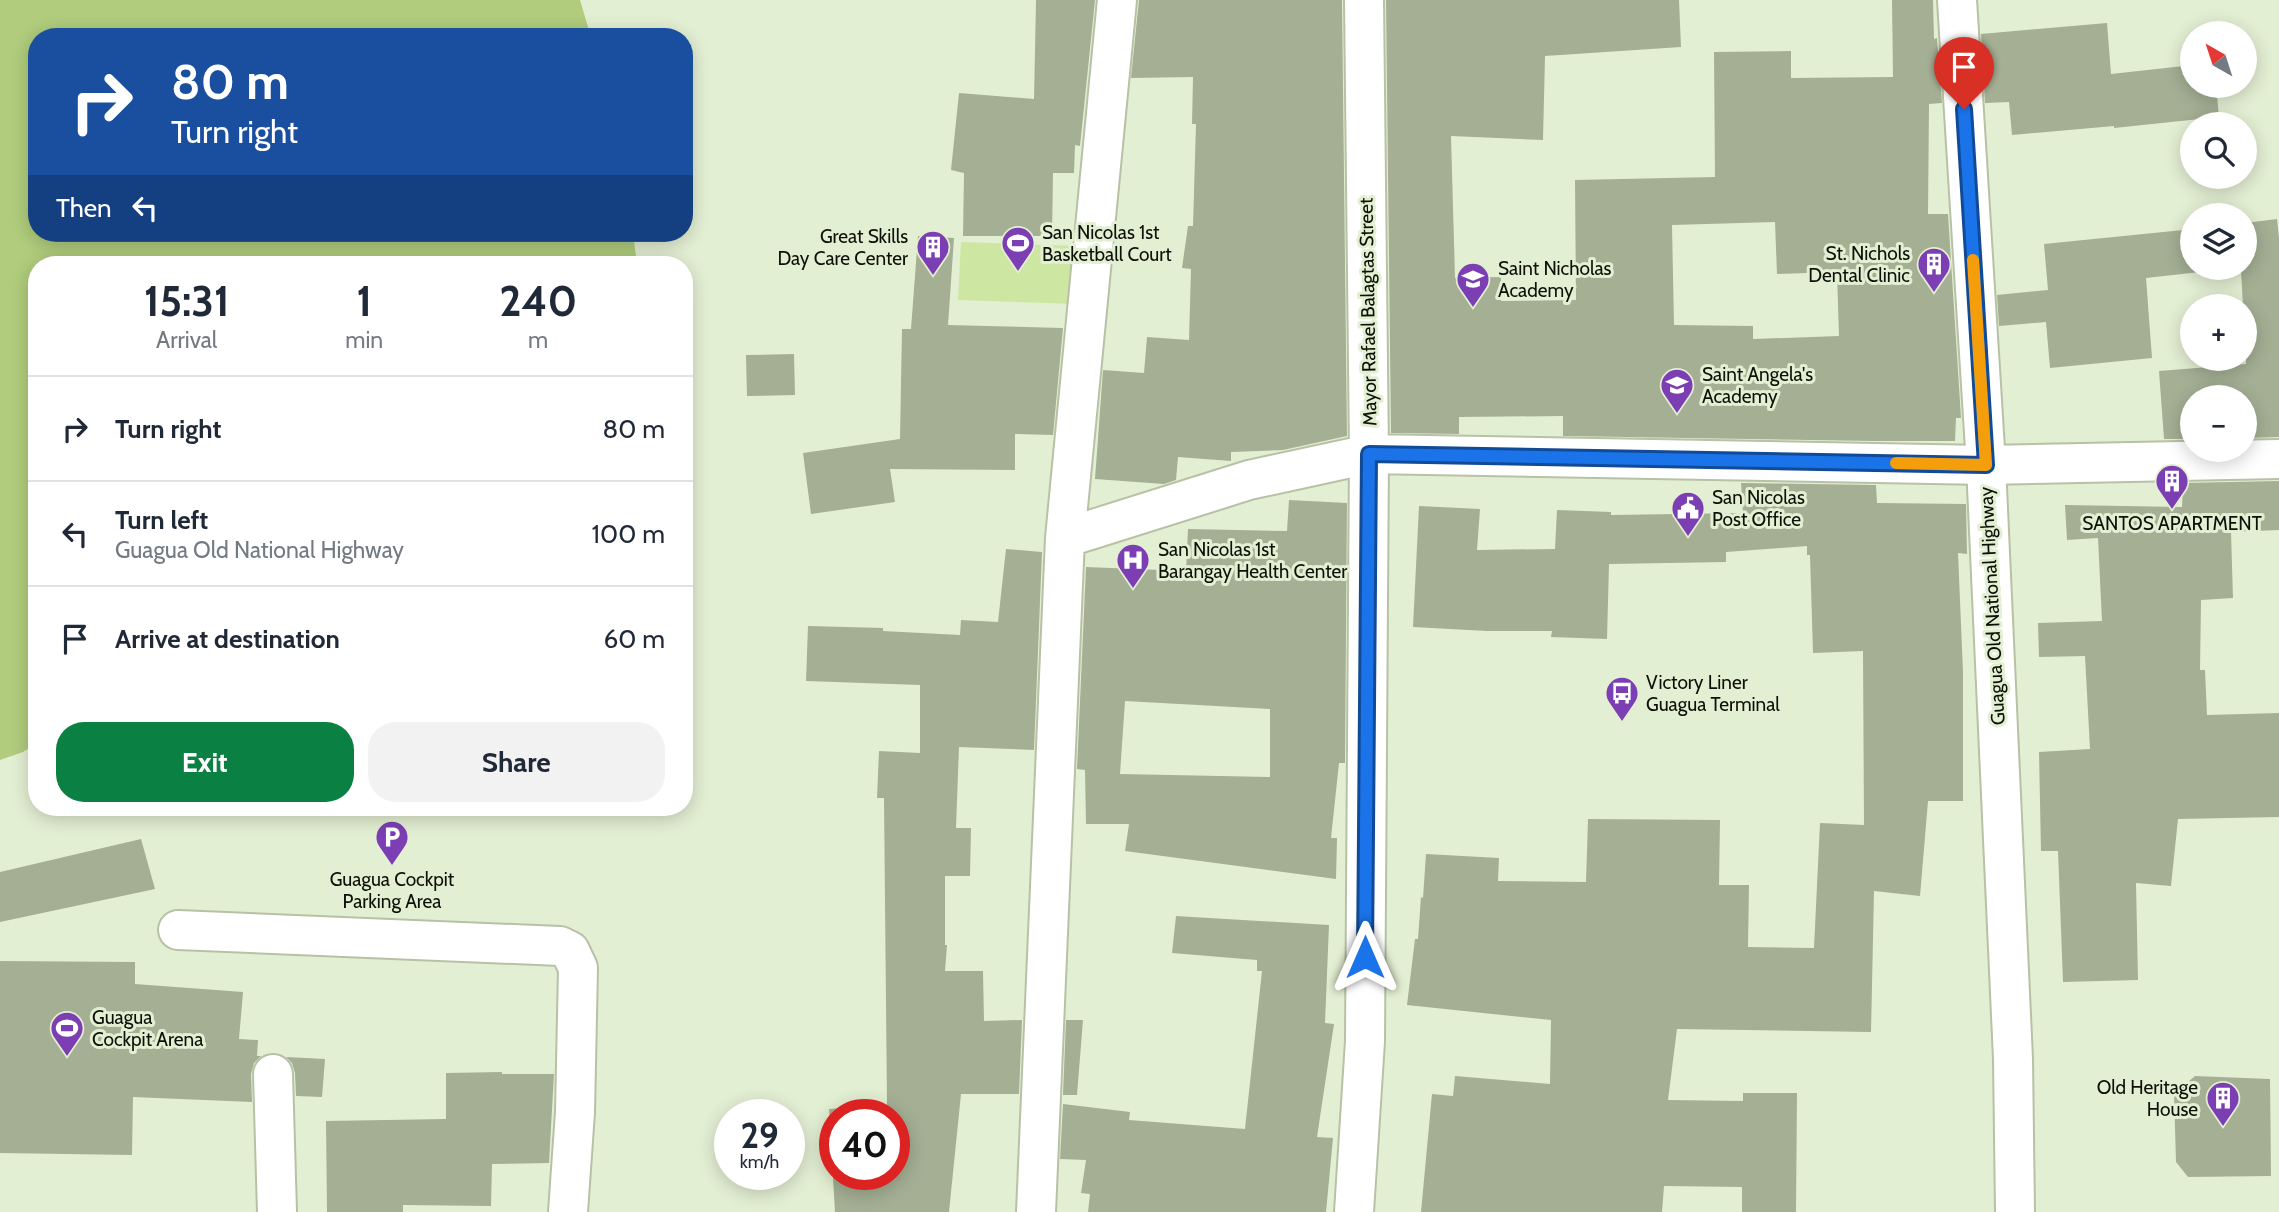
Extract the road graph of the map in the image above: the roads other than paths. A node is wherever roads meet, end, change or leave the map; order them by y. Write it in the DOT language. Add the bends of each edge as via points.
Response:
graph roads {
  1 [pos="1117,0"];
  2 [pos="1364,0"];
  3 [pos="1957,0"];
  4 [pos="1369,454"];
  5 [pos="2279,459"];
  6 [pos="1986,465"];
  7 [pos="1065,538"];
  8 [pos="178,930"];
  9 [pos="273,1074"];
  10 [pos="277,1212"];
  11 [pos="568,1212"];
  12 [pos="1037,1212"];
  13 [pos="1354,1212"];
  14 [pos="2015,1212"];
  1 -- 7 [label="street"];
  2 -- 4 [label="street, Mayor Rafael Balagtas Street"];
  3 -- 6 [label="street, Guagua Old National Highway"];
  4 -- 6 [label="street"];
  4 -- 7 [label="street" via="1249,480"];
  4 -- 13 [label="street, Mayor Rafael Balagtas Street" via="1364,1041"];
  5 -- 6 [label="street"];
  6 -- 14 [label="street, Guagua Old National Highway" via="2013,1059"];
  7 -- 12 [label="street"];
  8 -- 11 [label="street" via="560,946 570,951 578,968"];
  9 -- 10 [label="street"];
}
